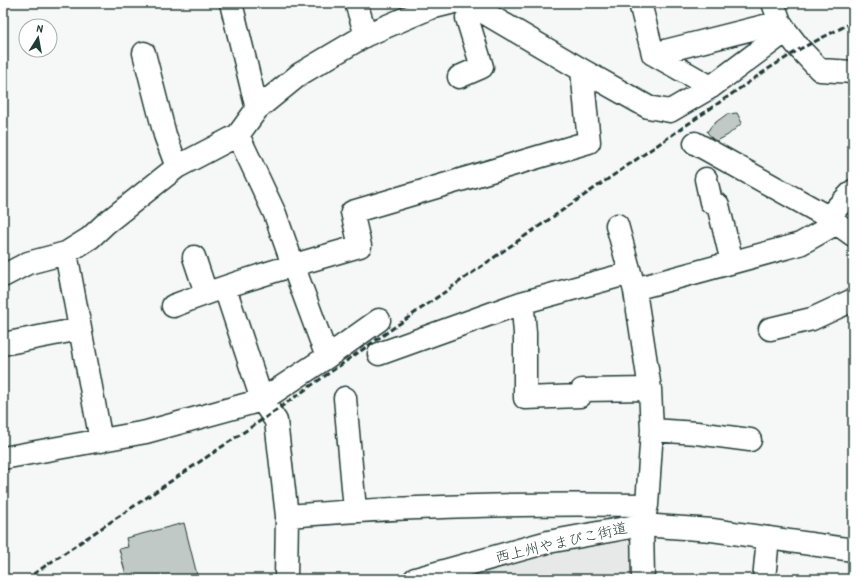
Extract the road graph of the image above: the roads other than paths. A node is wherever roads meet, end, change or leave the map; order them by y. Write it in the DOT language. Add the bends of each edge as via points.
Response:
graph roads {
  1 [pos="231,3"];
  2 [pos="356,3"];
  3 [pos="450,3"];
  4 [pos="640,3"];
  5 [pos="470,4"];
  6 [pos="780,19"];
  7 [pos="366,35"];
  8 [pos="144,53"];
  9 [pos="653,54"];
  10 [pos="582,70"];
  11 [pos="853,72"];
  12 [pos="459,76"];
  13 [pos="711,87"];
  14 [pos="257,109"];
  15 [pos="238,134"];
  16 [pos="694,143"];
  17 [pos="177,167"];
  18 [pos="706,179"];
  19 [pos="853,191"];
  20 [pos="839,225"];
  21 [pos="617,226"];
  22 [pos="66,253"];
  23 [pos="194,257"];
  24 [pos="732,262"];
  25 [pos="293,265"];
  26 [pos="3,276"];
  27 [pos="632,282"];
  28 [pos="216,290"];
  29 [pos="853,300"];
  30 [pos="521,303"];
  31 [pos="173,306"];
  32 [pos="379,320"];
  33 [pos="770,328"];
  34 [pos="80,329"];
  35 [pos="3,344"];
  36 [pos="380,354"];
  37 [pos="328,357"];
  38 [pos="650,389"];
  39 [pos="345,398"];
  40 [pos="262,400"];
  41 [pos="652,430"];
  42 [pos="750,440"];
  43 [pos="101,441"];
  44 [pos="3,458"];
  45 [pos="355,510"];
  46 [pos="644,514"];
  47 [pos="287,516"];
  48 [pos="768,538"];
  49 [pos="853,550"];
  50 [pos="286,579"];
  51 [pos="415,579"];
  52 [pos="643,579"];
  53 [pos="764,579"];
  1 -- 14 [label="main road"];
  2 -- 7 [label="main road"];
  3 -- 7 [label="main road" via="430,8"];
  4 -- 9 [label="main road"];
  5 -- 10 [label="main road"];
  5 -- 12 [label="main road" via="467,18 482,67"];
  6 -- 9 [label="main road"];
  6 -- 11 [label="main road" via="800,49 820,70"];
  6 -- 13 [label="main road"];
  7 -- 14 [label="main road" via="300,74"];
  8 -- 17 [label="main road" via="165,135"];
  9 -- 13 [label="main road"];
  10 -- 13 [label="main road" via="648,107 670,111"];
  10 -- 25 [label="main road" via="589,142 352,212 360,246"];
  14 -- 15 [label="main road"];
  15 -- 17 [label="main road"];
  15 -- 25 [label="main road" via="276,214"];
  16 -- 20 [label="main road"];
  17 -- 22 [label="main road" via="90,238"];
  18 -- 24 [label="main road" via="711,202 718,205"];
  19 -- 20 [label="main road"];
  20 -- 24 [label="main road" via="800,244"];
  21 -- 27 [label="main road"];
  22 -- 26 [label="main road" via="28,263"];
  22 -- 34 [label="main road"];
  23 -- 28 [label="main road"];
  24 -- 27 [label="main road" via="642,287"];
  25 -- 28 [label="main road"];
  25 -- 37 [label="main road"];
  27 -- 30 [label="main road"];
  27 -- 38 [label="main road"];
  28 -- 31 [label="main road"];
  28 -- 40 [label="main road"];
  29 -- 33 [label="main road" via="812,319"];
  30 -- 36 [label="main road"];
  30 -- 38 [label="main road" via="525,333 526,398 580,396 582,390"];
  32 -- 37 [label="main road"];
  34 -- 35 [label="main road"];
  34 -- 43 [label="main road"];
  37 -- 40 [label="main road"];
  38 -- 41 [label="main road"];
  39 -- 45 [label="main road"];
  40 -- 43 [label="main road" via="146,432"];
  40 -- 47 [label="main road" via="276,421"];
  41 -- 42 [label="main road"];
  41 -- 46 [label="main road"];
  43 -- 44 [label="main road"];
  45 -- 46 [label="main road" via="562,503"];
  45 -- 47 [label="main road"];
  46 -- 48 [label="main road, 西上州やまびこ街道" via="712,530"];
  46 -- 51 [label="main road, 西上州やまびこ街道"];
  46 -- 52 [label="main road"];
  47 -- 50 [label="main road"];
  48 -- 49 [label="main road, 西上州やまびこ街道"];
  48 -- 53 [label="main road"];
}
